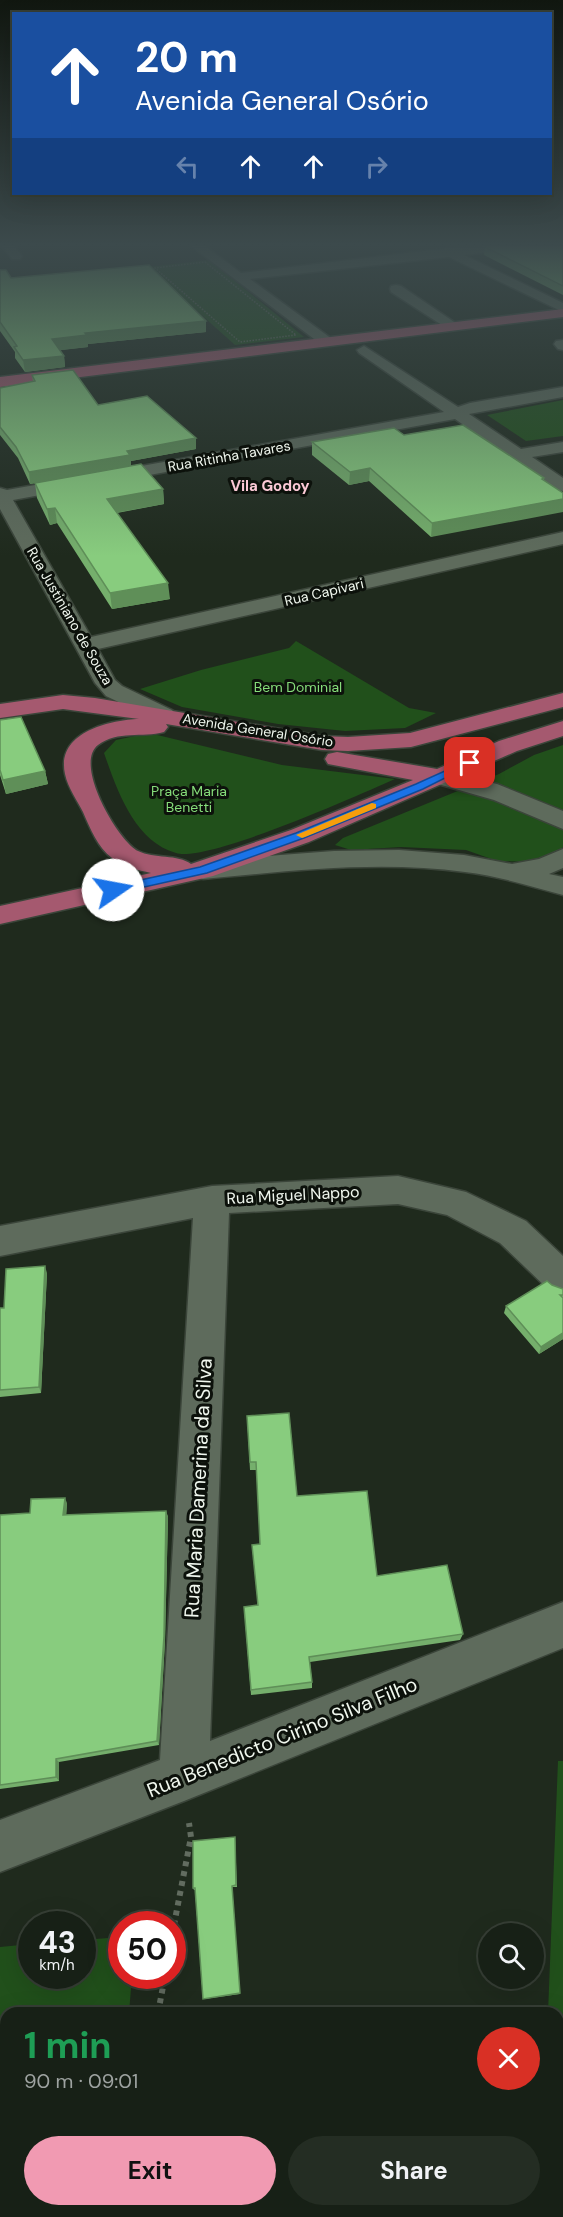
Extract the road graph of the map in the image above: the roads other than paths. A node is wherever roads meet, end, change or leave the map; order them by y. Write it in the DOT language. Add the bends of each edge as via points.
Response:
graph roads {
  1 [pos="266,349"];
  2 [pos="368,349"];
  3 [pos="364,350"];
  4 [pos="0,382"];
  5 [pos="563,392"];
  6 [pos="0,394"];
  7 [pos="457,414"];
  8 [pos="563,447"];
  9 [pos="518,455"];
  10 [pos="563,486"];
  11 [pos="1,495"];
  12 [pos="563,538"];
  13 [pos="86,645"];
  14 [pos="563,700"];
  15 [pos="0,711"];
  16 [pos="164,715"];
  17 [pos="563,728"];
  18 [pos="240,742"];
  19 [pos="322,743"];
  20 [pos="440,777"];
  21 [pos="563,821"];
  22 [pos="563,857"];
  23 [pos="203,870"];
  24 [pos="512,872"];
  25 [pos="563,886"];
  26 [pos="0,915"];
  27 [pos="212,1200"];
  28 [pos="0,1241"];
  29 [pos="563,1280"];
  30 [pos="563,1625"];
  31 [pos="184,1776"];
  32 [pos="0,1846"];
  1 -- 4 [label="main road"];
  2 -- 3 [label="main road"];
  3 -- 6 [label="main road"];
  3 -- 7 [label="street"];
  5 -- 7 [label="street, Rua Ritinha Tavares" via="470,408"];
  7 -- 9 [label="street"];
  7 -- 11 [label="street, Rua Ritinha Tavares"];
  8 -- 9 [label="street"];
  9 -- 10 [label="street"];
  11 -- 13 [label="street, Rua Justiniano de Souza"];
  12 -- 13 [label="street, Rua Capivari"];
  13 -- 16 [label="street, Rua Justiniano de Souza" via="105,683"];
  14 -- 19 [label="main road, Avenida General Osório" via="411,740"];
  15 -- 16 [label="main road" via="63,702"];
  16 -- 18 [label="main road"];
  16 -- 19 [label="main road, Avenida General Osório"];
  17 -- 20 [label="main road"];
  18 -- 19 [label="main road"];
  18 -- 20 [label="main road"];
  18 -- 23 [label="main road" via="133,726 94,737 81,748 76,760 79,779 114,846 138,862"];
  20 -- 21 [label="street" via="507,795"];
  20 -- 23 [label="main road" via="300,836"];
  22 -- 24 [label="street" via="546,866"];
  23 -- 24 [label="street" via="329,860 402,859 464,863"];
  23 -- 26 [label="main road"];
  24 -- 25 [label="street"];
  27 -- 28 [label="street, Rua Miguel Nappo"];
  27 -- 29 [label="street, Rua Miguel Nappo" via="398,1190 454,1202 513,1232"];
  27 -- 31 [label="street, Rua Maria Damerina da Silva"];
  30 -- 31 [label="street, Rua Benedicto Cirino Silva Filho"];
  31 -- 32 [label="street, Rua Benedicto Cirino Silva Filho"];
}
